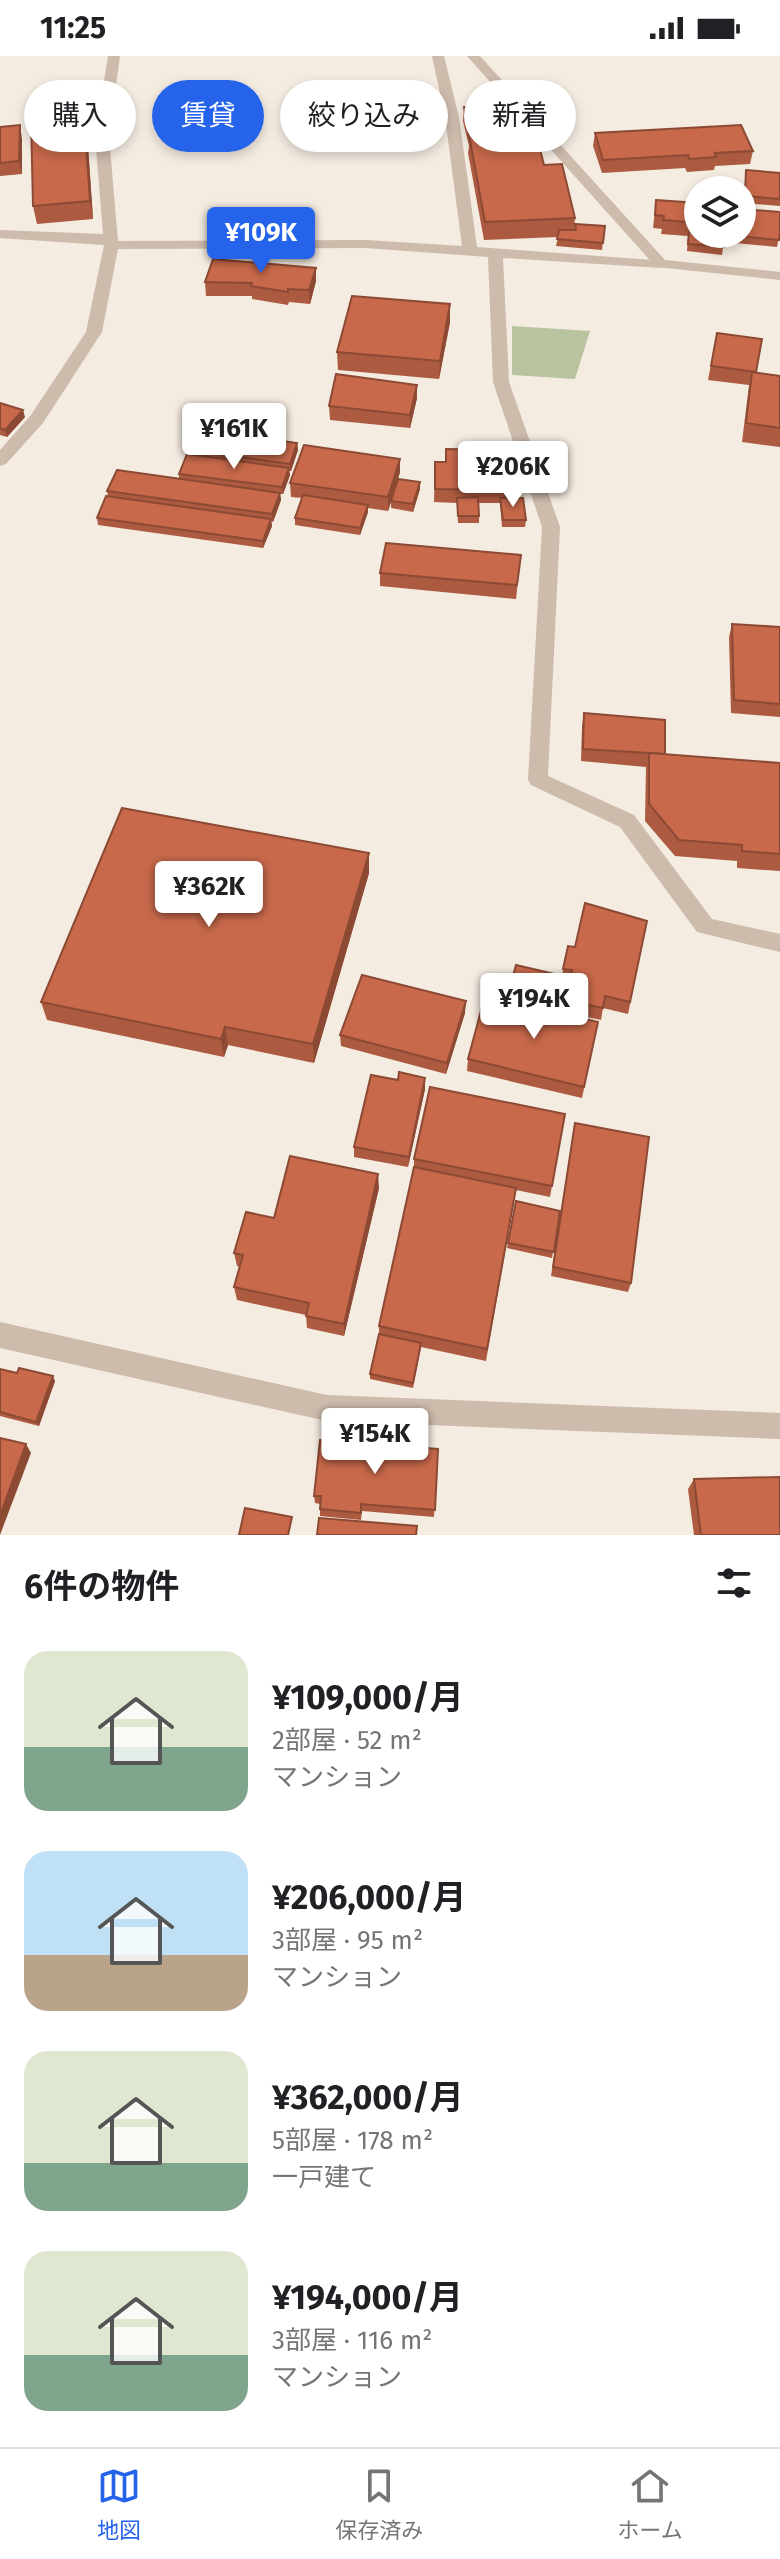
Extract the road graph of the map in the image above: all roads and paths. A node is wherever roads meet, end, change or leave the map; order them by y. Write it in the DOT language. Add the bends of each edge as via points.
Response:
graph roads {
  1 [pos="114,56"];
  2 [pos="438,56"];
  3 [pos="473,56"];
  4 [pos="0,234"];
  5 [pos="111,242"];
  6 [pos="470,250"];
  7 [pos="495,251"];
  8 [pos="661,264"];
  9 [pos="780,276"];
  10 [pos="0,460"];
  11 [pos="780,943"];
  12 [pos="0,1335"];
  13 [pos="780,1426"];
  1 -- 5 [label="street" via="102,136"];
  2 -- 6 [label="street"];
  3 -- 8 [label="street"];
  4 -- 5 [label="street"];
  5 -- 6 [label="street"];
  5 -- 10 [label="street" via="94,332 37,419"];
  6 -- 7 [label="street"];
  7 -- 8 [label="street"];
  7 -- 11 [label="street" via="501,382 551,527 538,780 627,821 705,926"];
  8 -- 9 [label="street"];
  12 -- 13 [label="street" via="327,1408"];
}
